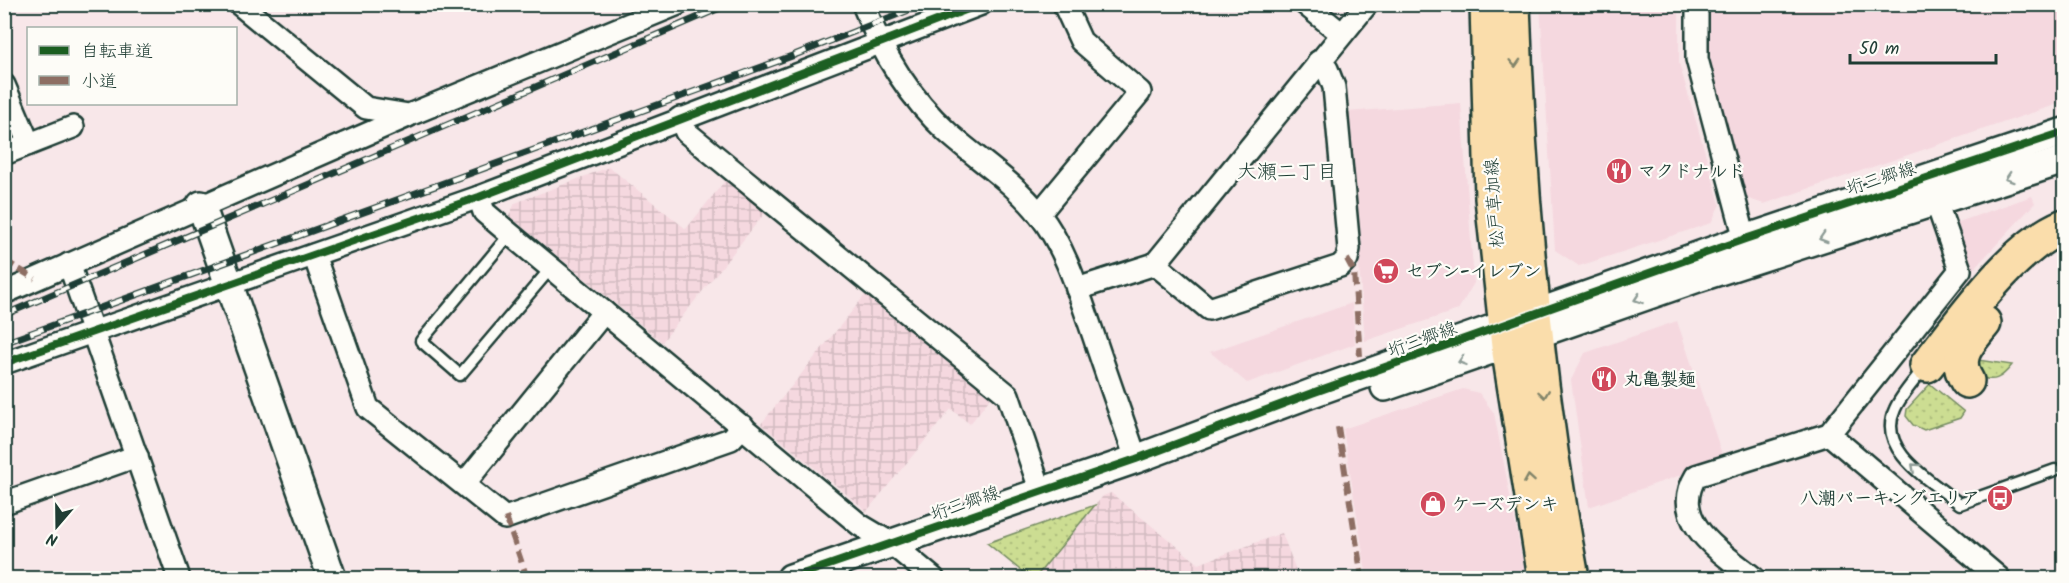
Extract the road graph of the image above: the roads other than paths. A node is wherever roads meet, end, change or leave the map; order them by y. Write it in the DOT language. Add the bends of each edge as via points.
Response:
graph roads {
  1 [pos="239,4"];
  2 [pos="678,4"];
  3 [pos="863,4"];
  4 [pos="981,4"];
  5 [pos="1064,4"];
  6 [pos="1305,4"];
  7 [pos="1366,4"];
  8 [pos="1487,4"];
  9 [pos="1513,4"];
  10 [pos="1697,4"];
  11 [pos="1342,34"];
  12 [pos="878,44"];
  13 [pos="1318,62"];
  14 [pos="4,85"];
  15 [pos="410,115"];
  16 [pos="680,118"];
  17 [pos="73,127"];
  18 [pos="2064,132"];
  19 [pos="29,144"];
  20 [pos="4,154"];
  21 [pos="2064,159"];
  22 [pos="479,197"];
  23 [pos="1936,201"];
  24 [pos="201,205"];
  25 [pos="1039,214"];
  26 [pos="2064,226"];
  27 [pos="510,234"];
  28 [pos="1745,239"];
  29 [pos="2064,250"];
  30 [pos="314,255"];
  31 [pos="69,264"];
  32 [pos="1155,264"];
  33 [pos="551,268"];
  34 [pos="230,284"];
  35 [pos="1077,289"];
  36 [pos="4,293"];
  37 [pos="604,312"];
  38 [pos="1521,330"];
  39 [pos="93,332"];
  40 [pos="4,363"];
  41 [pos="1927,365"];
  42 [pos="1966,381"];
  43 [pos="743,426"];
  44 [pos="1829,434"];
  45 [pos="137,456"];
  46 [pos="1136,459"];
  47 [pos="2055,470"];
  48 [pos="464,484"];
  49 [pos="1041,492"];
  50 [pos="4,503"];
  51 [pos="891,544"];
  52 [pos="178,575"];
  53 [pos="332,579"];
  54 [pos="791,579"];
  55 [pos="933,579"];
  56 [pos="1545,579"];
  57 [pos="1572,579"];
  58 [pos="1754,579"];
  59 [pos="1999,579"];
  1 -- 15 [label="street" via="366,108"];
  2 -- 15 [label="street"];
  3 -- 12 [label="street"];
  4 -- 12 [label="street"];
  5 -- 25 [label="street" via="1081,41 1140,92"];
  6 -- 11 [label="street"];
  7 -- 11 [label="street"];
  8 -- 38 [label="main road, 松戸草加線" via="1492,198"];
  9 -- 38 [label="main road, 松戸草加線, one-way"];
  10 -- 28 [label="street" via="1697,59"];
  11 -- 13 [label="street"];
  12 -- 16 [label="street"];
  12 -- 25 [label="street" via="933,118"];
  13 -- 32 [label="street"];
  13 -- 32 [label="street" via="1327,69 1335,87 1347,259 1340,266 1209,309"];
  14 -- 19 [label="street"];
  15 -- 24 [label="street"];
  16 -- 22 [label="street"];
  16 -- 49 [label="street" via="686,132 1008,395"];
  17 -- 19 [label="street"];
  18 -- 28 [label="street, 垳三郷線"];
  19 -- 20 [label="street"];
  21 -- 23 [label="street, 垳三郷線, one-way"];
  22 -- 27 [label="street" via="484,212"];
  22 -- 30 [label="street"];
  23 -- 38 [label="street, 垳三郷線, one-way"];
  23 -- 44 [label="street" via="1960,270"];
  24 -- 31 [label="street"];
  24 -- 34 [label="street"];
  25 -- 35 [label="street"];
  26 -- 41 [label="main road" via="2040,239 2008,268"];
  27 -- 33 [label="street"];
  27 -- 33 [label="lane" via="421,341 460,375"];
  28 -- 38 [label="street, 垳三郷線"];
  29 -- 42 [label="main road" via="2025,277 1969,342 1959,363"];
  30 -- 34 [label="street"];
  30 -- 48 [label="street" via="368,408"];
  31 -- 36 [label="street"];
  31 -- 39 [label="street"];
  32 -- 35 [label="street"];
  33 -- 37 [label="street"];
  34 -- 39 [label="street"];
  34 -- 53 [label="street"];
  35 -- 46 [label="street"];
  37 -- 43 [label="street"];
  37 -- 48 [label="street"];
  38 -- 46 [label="street, 垳三郷線" via="1311,393"];
  56 -- 38 [label="main road, 松戸草加線, one-way"];
  38 -- 57 [label="main road, 松戸草加線, one-way"];
  39 -- 40 [label="street"];
  39 -- 45 [label="street"];
  47 -- 41 [label="lane, one-way" via="1960,504 1923,474 1891,440 1890,425 1895,409"];
  43 -- 48 [label="street" via="731,439 505,518"];
  43 -- 51 [label="street" via="860,525"];
  44 -- 58 [label="street" via="1696,476 1688,489 1692,522 1699,533"];
  44 -- 59 [label="street"];
  45 -- 50 [label="street"];
  45 -- 52 [label="street"];
  46 -- 49 [label="street, 垳三郷線"];
  49 -- 51 [label="street, 垳三郷線"];
  51 -- 54 [label="street, 垳三郷線"];
  51 -- 55 [label="street"];
}
